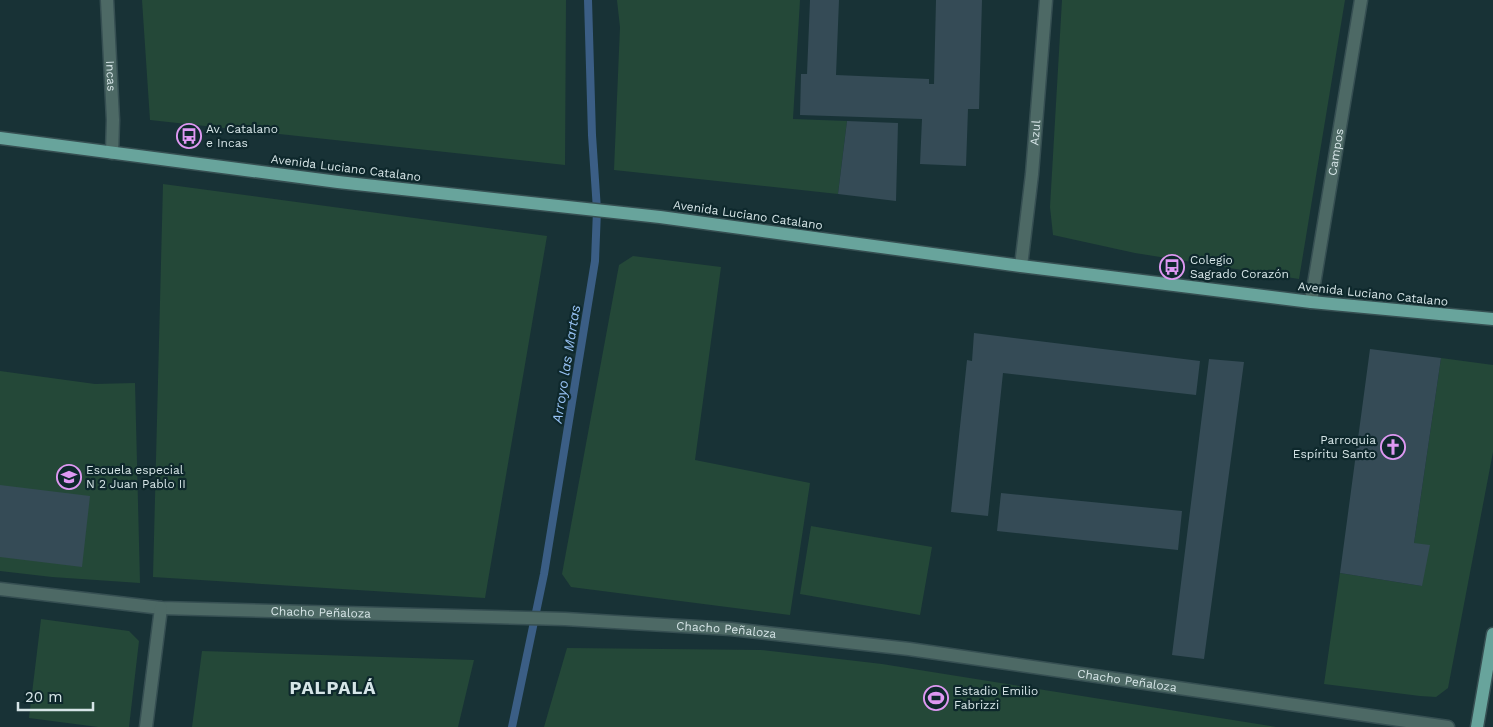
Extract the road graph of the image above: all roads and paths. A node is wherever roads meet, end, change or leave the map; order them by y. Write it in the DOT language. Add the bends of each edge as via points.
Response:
graph roads {
  1 [pos="107,0"];
  2 [pos="1046,0"];
  3 [pos="1361,0"];
  4 [pos="0,138"];
  5 [pos="112,153"];
  6 [pos="1021,266"];
  7 [pos="1311,302"];
  8 [pos="1493,320"];
  9 [pos="0,589"];
  10 [pos="161,608"];
  11 [pos="1493,634"];
  12 [pos="146,727"];
  13 [pos="1448,727"];
  14 [pos="1477,727"];
  1 -- 5 [label="street, Incas"];
  2 -- 6 [label="street, Azul"];
  3 -- 7 [label="street, Campos"];
  4 -- 5 [label="main road, Avenida Luciano Catalano"];
  5 -- 6 [label="main road, Avenida Luciano Catalano" via="338,182 660,217"];
  6 -- 7 [label="main road, Avenida Luciano Catalano"];
  7 -- 8 [label="main road, Avenida Luciano Catalano"];
  9 -- 10 [label="street, Chacho Peñaloza"];
  10 -- 12 [label="street"];
  10 -- 13 [label="street, Chacho Peñaloza" via="565,619 731,630 909,649"];
  11 -- 14 [label="main road"];
}
